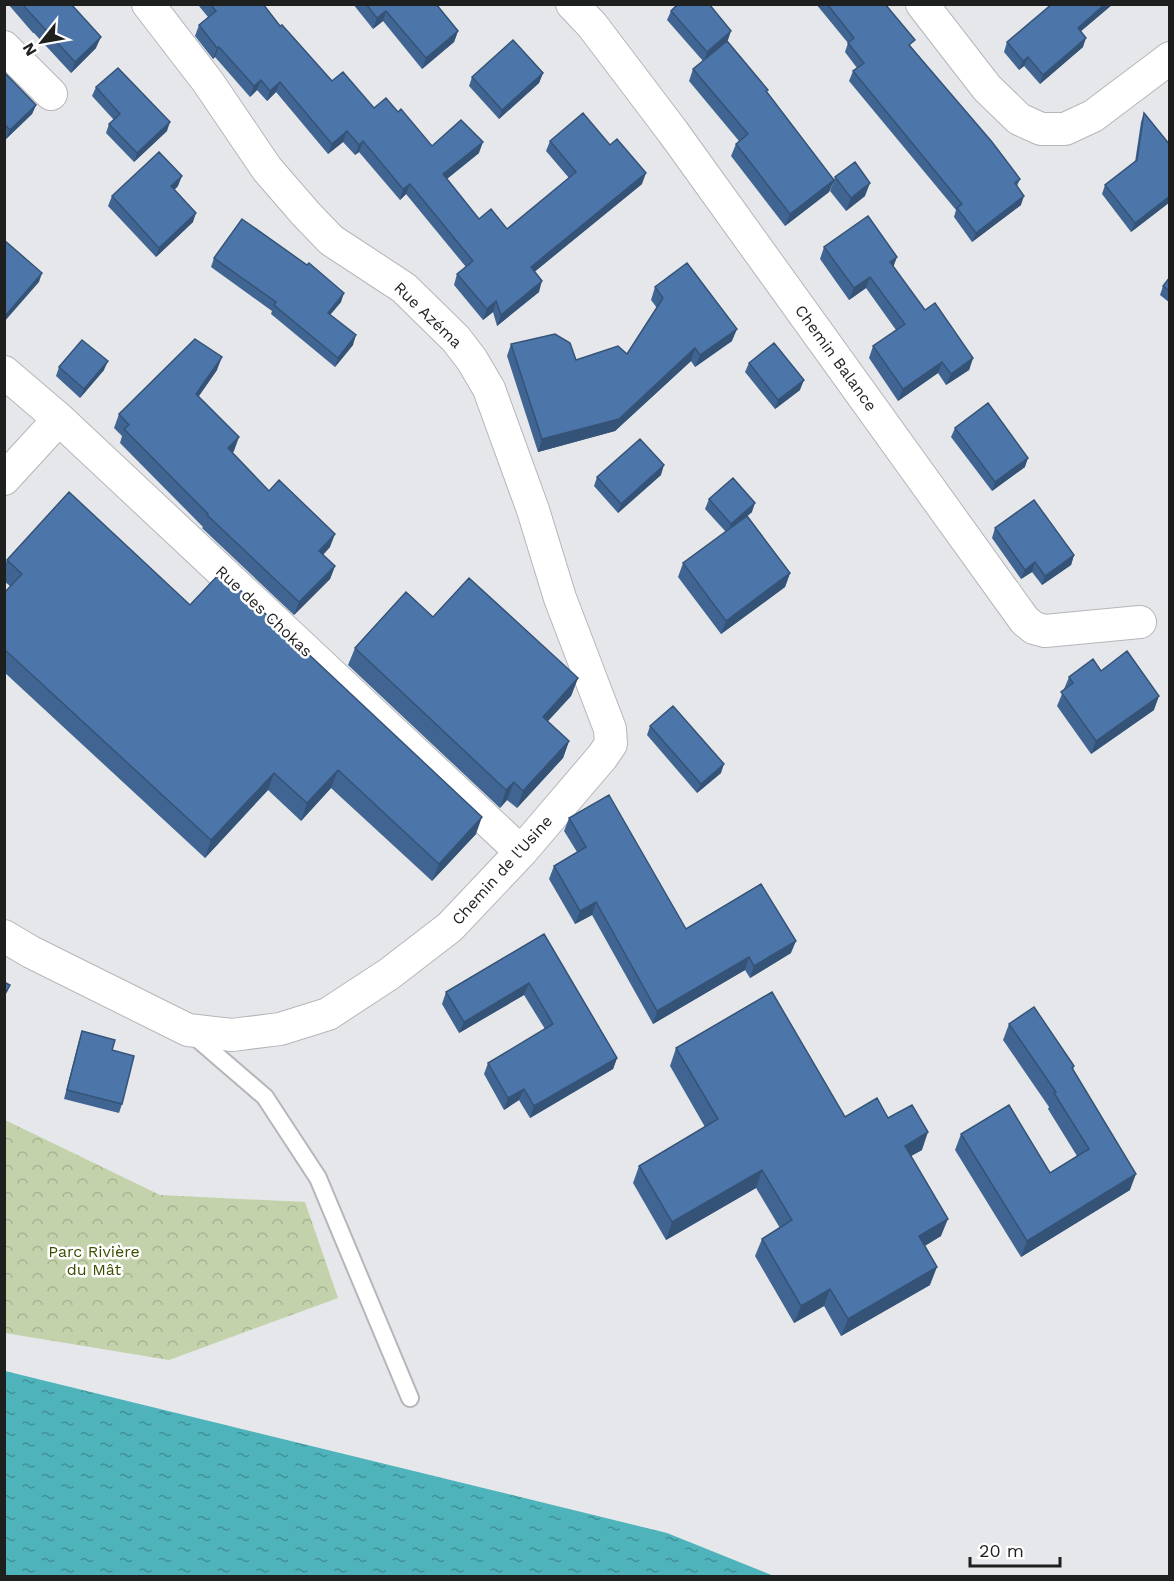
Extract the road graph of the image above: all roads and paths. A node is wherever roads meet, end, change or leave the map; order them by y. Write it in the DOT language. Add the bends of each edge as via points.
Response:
graph roads {
  1 [pos="148,4"];
  2 [pos="572,4"];
  3 [pos="921,4"];
  4 [pos="4,47"];
  5 [pos="1170,58"];
  6 [pos="51,94"];
  7 [pos="4,372"];
  8 [pos="59,419"];
  9 [pos="4,479"];
  10 [pos="1140,622"];
  11 [pos="610,729"];
  12 [pos="521,852"];
  13 [pos="4,936"];
  14 [pos="188,1030"];
  15 [pos="410,1398"];
  1 -- 11 [label="street, Rue Azéma" via="208,82 267,169 306,214 331,240 404,288 472,360 489,389 560,598"];
  2 -- 10 [label="street, Chemin Balance" via="592,24 673,132 1025,621 1045,631"];
  3 -- 5 [label="street" via="987,88 1019,119 1041,129 1065,129 1093,116"];
  4 -- 6 [label="street"];
  7 -- 8 [label="street, Rue des Chokas"];
  8 -- 9 [label="street"];
  8 -- 12 [label="street, Rue des Chokas"];
  11 -- 12 [label="street, Chemin de l'Usine" via="611,744 602,758"];
  12 -- 14 [label="street, Chemin de l'Usine" via="450,927 328,1014 280,1029 232,1035"];
  13 -- 14 [label="street, Chemin de l'Usine"];
  14 -- 15 [label="lane" via="265,1097 318,1178"];
}
